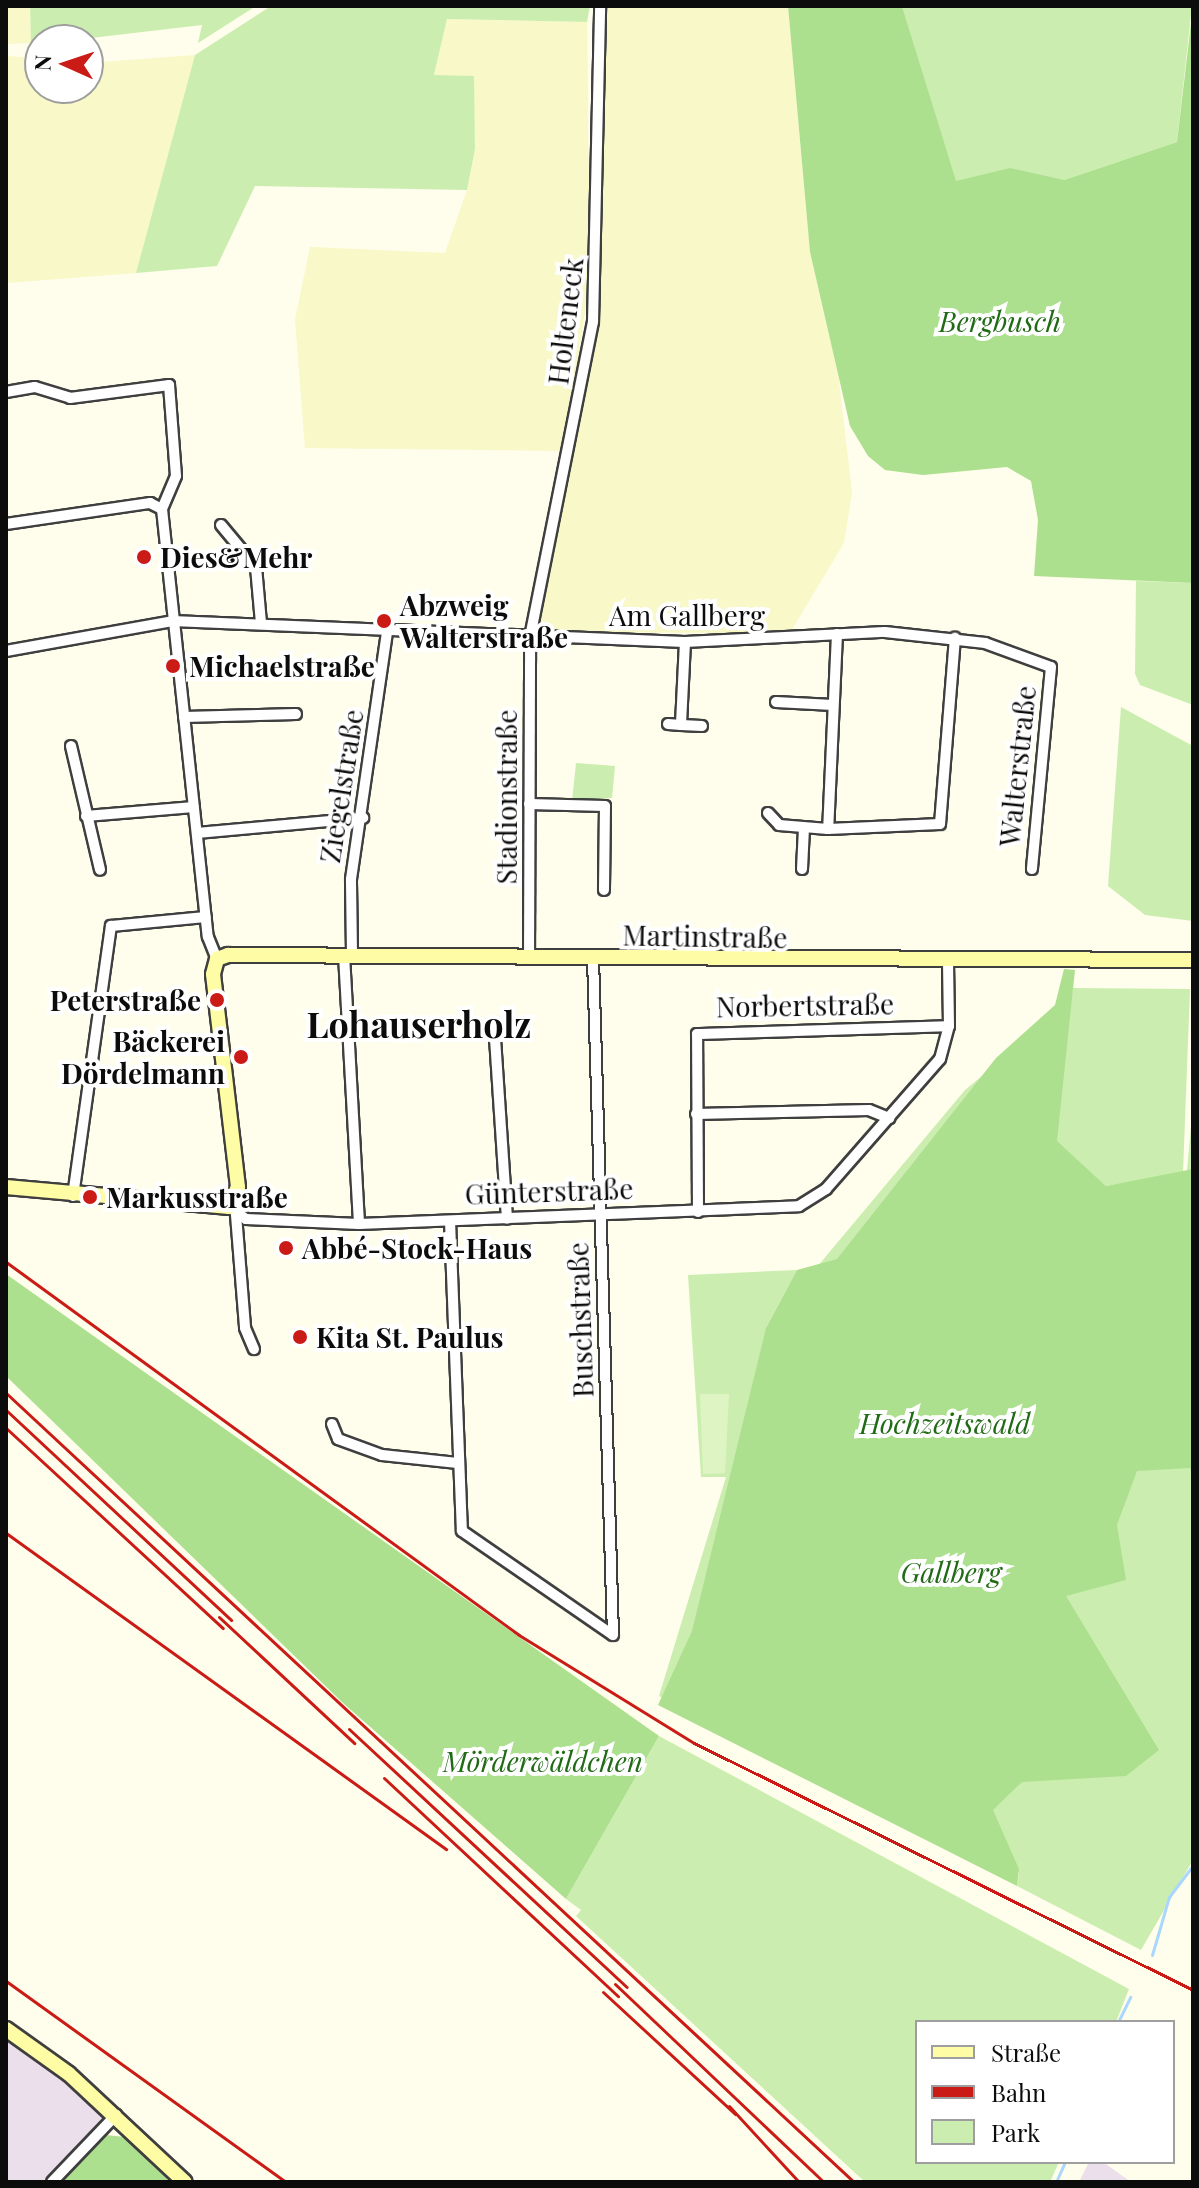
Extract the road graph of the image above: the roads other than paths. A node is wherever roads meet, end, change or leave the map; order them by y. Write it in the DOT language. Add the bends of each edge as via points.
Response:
graph roads {
  1 [pos="600,6"];
  2 [pos="6,392"];
  3 [pos="162,509"];
  4 [pos="6,524"];
  5 [pos="221,525"];
  6 [pos="172,621"];
  7 [pos="261,623"];
  8 [pos="388,626"];
  9 [pos="837,634"];
  10 [pos="530,637"];
  11 [pos="955,638"];
  12 [pos="685,642"];
  13 [pos="6,651"];
  14 [pos="1051,667"];
  15 [pos="776,702"];
  16 [pos="833,705"];
  17 [pos="296,714"];
  18 [pos="184,717"];
  19 [pos="668,724"];
  20 [pos="681,725"];
  21 [pos="702,726"];
  22 [pos="71,746"];
  23 [pos="529,804"];
  24 [pos="194,807"];
  25 [pos="768,813"];
  26 [pos="86,816"];
  27 [pos="363,818"];
  28 [pos="804,828"];
  29 [pos="828,829"];
  30 [pos="197,833"];
  31 [pos="802,869"];
  32 [pos="1032,869"];
  33 [pos="100,870"];
  34 [pos="604,890"];
  35 [pos="206,917"];
  36 [pos="348,954"];
  37 [pos="529,958"];
  38 [pos="217,959"];
  39 [pos="593,959"];
  40 [pos="1193,960"];
  41 [pos="948,964"];
  42 [pos="494,1023"];
  43 [pos="949,1026"];
  44 [pos="696,1114"];
  45 [pos="889,1118"];
  46 [pos="6,1187"];
  47 [pos="73,1196"];
  48 [pos="233,1211"];
  49 [pos="698,1212"];
  50 [pos="600,1216"];
  51 [pos="507,1219"];
  52 [pos="450,1221"];
  53 [pos="359,1224"];
  54 [pos="254,1349"];
  55 [pos="332,1424"];
  56 [pos="458,1463"];
  57 [pos="6,2029"];
  58 [pos="116,2115"];
  59 [pos="52,2182"];
  60 [pos="185,2182"];
  1 -- 10 [label="street, Holteneck" via="593,322"];
  2 -- 3 [label="street" via="35,387 70,398 169,385 176,476"];
  3 -- 4 [label="street" via="150,503"];
  3 -- 6 [label="street"];
  5 -- 7 [label="street" via="256,567"];
  6 -- 7 [label="street, Am Gallberg"];
  6 -- 13 [label="street"];
  6 -- 18 [label="street"];
  7 -- 8 [label="street, Am Gallberg"];
  8 -- 10 [label="street, Am Gallberg"];
  8 -- 27 [label="street, Ziegelstraße"];
  9 -- 11 [label="street, Am Gallberg"];
  9 -- 12 [label="street, Am Gallberg"];
  9 -- 16 [label="street"];
  10 -- 12 [label="street, Am Gallberg"];
  10 -- 23 [label="street, Stadionstraße"];
  11 -- 14 [label="street, Am Gallberg"];
  11 -- 29 [label="street" via="940,824"];
  12 -- 20 [label="street"];
  14 -- 32 [label="street, Walterstraße"];
  15 -- 16 [label="street"];
  16 -- 29 [label="street"];
  17 -- 18 [label="street"];
  18 -- 24 [label="street"];
  19 -- 20 [label="street"];
  20 -- 21 [label="street"];
  22 -- 26 [label="street"];
  23 -- 34 [label="street" via="605,806"];
  23 -- 37 [label="street, Stadionstraße"];
  24 -- 26 [label="street"];
  24 -- 30 [label="street"];
  25 -- 28 [label="street" via="779,825"];
  26 -- 33 [label="street"];
  27 -- 30 [label="street"];
  27 -- 36 [label="street, Ziegelstraße" via="351,879"];
  28 -- 29 [label="street"];
  28 -- 31 [label="street"];
  30 -- 35 [label="street"];
  35 -- 38 [label="street"];
  35 -- 47 [label="street" via="111,926"];
  36 -- 37 [label="street, Martinstraße"];
  36 -- 38 [label="street, Martinstraße"];
  36 -- 53 [label="street, Ziegelstraße"];
  37 -- 39 [label="street, Martinstraße"];
  38 -- 48 [label="street" via="238,1187"];
  39 -- 41 [label="street, Martinstraße"];
  39 -- 50 [label="street, Buschstraße"];
  40 -- 41 [label="street, Martinstraße"];
  41 -- 43 [label="street, Günterstraße"];
  42 -- 51 [label="street"];
  43 -- 44 [label="street, Norbertstraße" via="706,1028 694,1044"];
  43 -- 45 [label="street, Günterstraße" via="940,1059"];
  44 -- 45 [label="street" via="869,1110"];
  44 -- 49 [label="street, Norbertstraße"];
  45 -- 49 [label="street, Günterstraße" via="813,1200 783,1209"];
  46 -- 47 [label="street, Günterstraße"];
  47 -- 48 [label="street, Günterstraße"];
  48 -- 53 [label="street, Günterstraße"];
  48 -- 54 [label="street" via="245,1328"];
  49 -- 50 [label="street, Günterstraße"];
  50 -- 51 [label="street, Günterstraße"];
  50 -- 56 [label="street, Buschstraße" via="616,1630 603,1635 466,1536"];
  51 -- 52 [label="street, Günterstraße"];
  52 -- 53 [label="street, Günterstraße"];
  52 -- 56 [label="street"];
  55 -- 56 [label="street" via="338,1439 367,1451"];
  57 -- 58 [label="street"];
  58 -- 59 [label="street"];
  58 -- 60 [label="street"];
}
